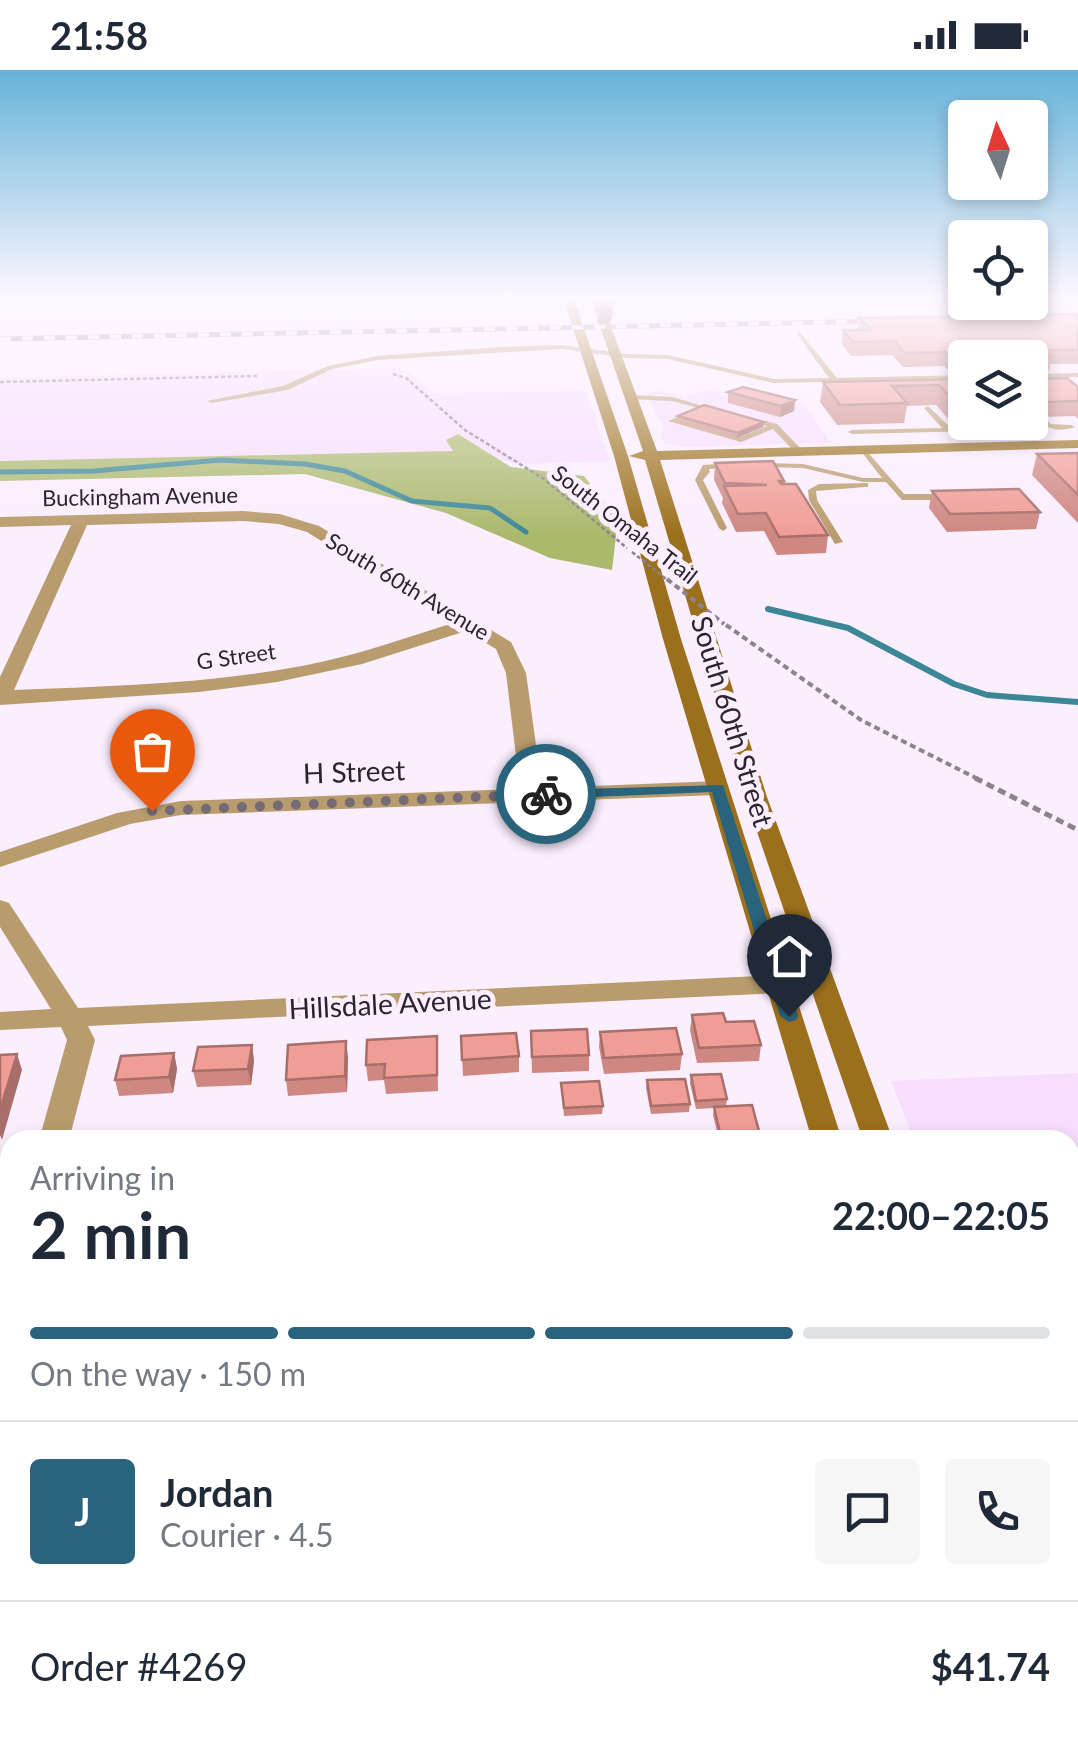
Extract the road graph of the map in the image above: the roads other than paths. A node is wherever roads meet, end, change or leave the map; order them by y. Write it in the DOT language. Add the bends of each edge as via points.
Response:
graph roads {
  1 [pos="306,378"];
  2 [pos="595,378"];
  3 [pos="625,378"];
  4 [pos="767,378"];
  5 [pos="904,378"];
  6 [pos="834,380"];
  7 [pos="632,397"];
  8 [pos="211,401"];
  9 [pos="705,408"];
  10 [pos="928,408"];
  11 [pos="716,414"];
  12 [pos="912,418"];
  13 [pos="733,419"];
  14 [pos="1048,425"];
  15 [pos="774,426"];
  16 [pos="1076,429"];
  17 [pos="925,430"];
  18 [pos="948,430"];
  19 [pos="852,432"];
  20 [pos="1078,444"];
  21 [pos="943,448"];
  22 [pos="864,450"];
  23 [pos="800,452"];
  24 [pos="651,455"];
  25 [pos="621,456"];
  26 [pos="757,467"];
  27 [pos="889,483"];
  28 [pos="869,486"];
  29 [pos="964,496"];
  30 [pos="280,519"];
  31 [pos="81,520"];
  32 [pos="0,522"];
  33 [pos="723,528"];
  34 [pos="838,542"];
  35 [pos="470,622"];
  36 [pos="1,697"];
  37 [pos="718,788"];
  38 [pos="532,795"];
  39 [pos="0,860"];
  40 [pos="0,908"];
  41 [pos="780,984"];
  42 [pos="70,1018"];
  43 [pos="0,1021"];
  44 [pos="57,1130"];
  45 [pos="824,1130"];
  46 [pos="874,1130"];
  1 -- 8 [label="lane"];
  2 -- 25 [label="main road, South 60th Street"];
  3 -- 7 [label="main road, South 60th Street"];
  4 -- 6 [label="lane"];
  5 -- 6 [label="lane"];
  7 -- 9 [label="lane"];
  7 -- 24 [label="main road, South 60th Street"];
  9 -- 11 [label="lane" via="721,412"];
  9 -- 15 [label="lane" via="672,421 741,440"];
  10 -- 18 [label="lane"];
  12 -- 17 [label="lane"];
  13 -- 15 [label="lane"];
  14 -- 16 [label="lane"];
  15 -- 23 [label="lane"];
  17 -- 18 [label="lane"];
  17 -- 19 [label="lane"];
  17 -- 21 [label="lane"];
  20 -- 21 [label="main road"];
  21 -- 22 [label="main road"];
  22 -- 23 [label="main road"];
  22 -- 27 [label="lane"];
  23 -- 24 [label="main road"];
  24 -- 25 [label="main road"];
  24 -- 46 [label="main road, South 60th Street" via="756,797"];
  25 -- 37 [label="main road, South 60th Street"];
  26 -- 27 [label="lane" via="803,466"];
  26 -- 28 [label="lane"];
  26 -- 33 [label="lane" via="706,467 699,480"];
  27 -- 28 [label="lane"];
  27 -- 29 [label="lane" via="908,498"];
  28 -- 34 [label="lane" via="812,490"];
  30 -- 31 [label="street, Buckingham Avenue"];
  30 -- 35 [label="street, South 60th Avenue" via="322,534"];
  31 -- 32 [label="street, Buckingham Avenue"];
  31 -- 36 [label="street"];
  35 -- 36 [label="street, G Street" via="350,662 260,679"];
  35 -- 38 [label="street, South 60th Avenue" via="512,659"];
  37 -- 38 [label="street, H Street"];
  37 -- 41 [label="main road, South 60th Street"];
  38 -- 39 [label="street, H Street" via="152,811"];
  40 -- 42 [label="street"];
  41 -- 42 [label="street, Hillsdale Avenue"];
  41 -- 45 [label="main road, South 60th Street"];
  42 -- 43 [label="street, Hillsdale Avenue"];
  42 -- 44 [label="street" via="82,1040"];
}
